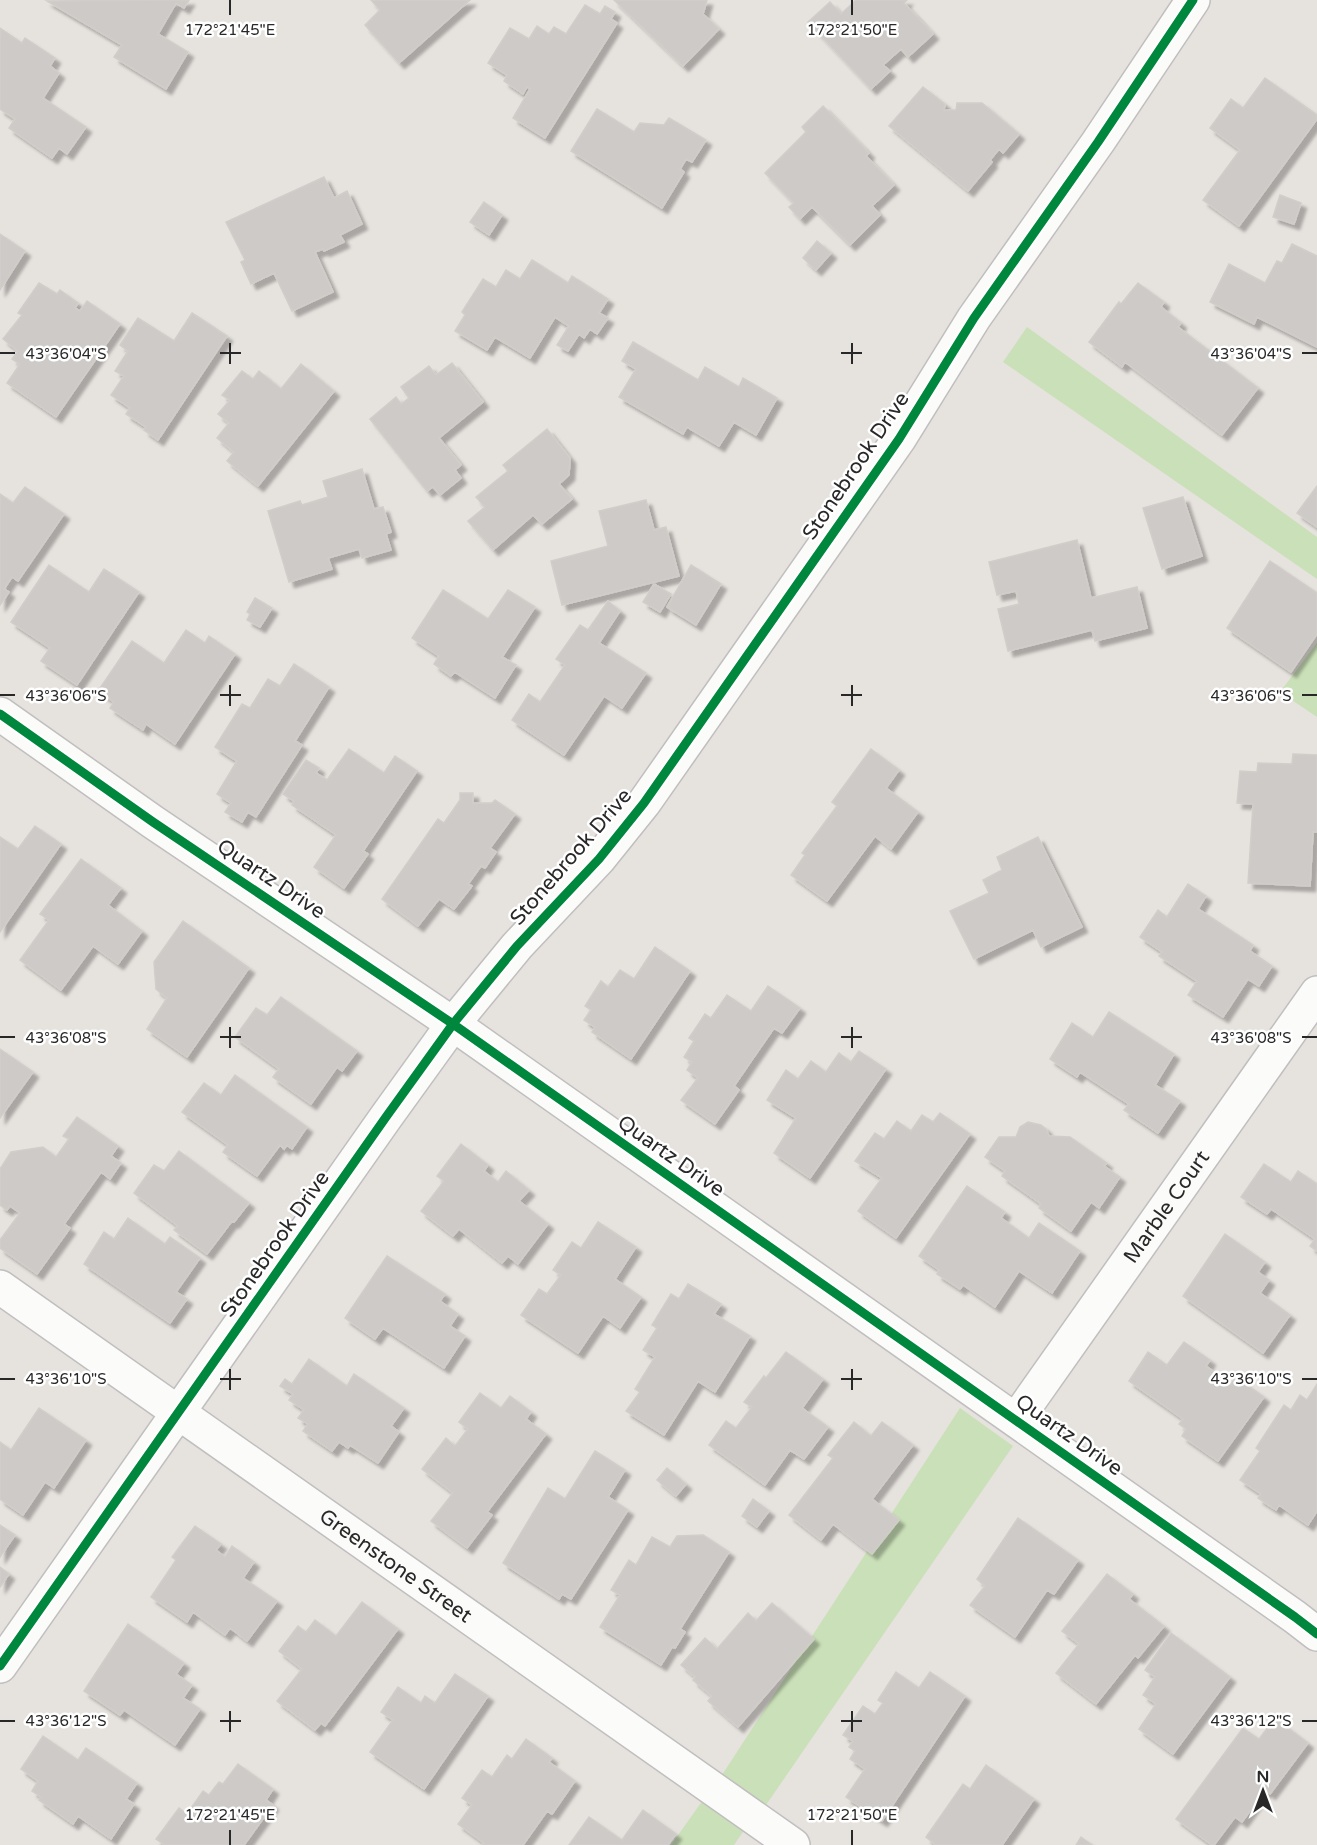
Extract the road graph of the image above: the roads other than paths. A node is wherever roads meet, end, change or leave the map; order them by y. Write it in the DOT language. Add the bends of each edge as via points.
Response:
graph roads {
  1 [pos="1193,0"];
  2 [pos="0,714"];
  3 [pos="1317,993"];
  4 [pos="453,1024"];
  5 [pos="0,1287"];
  6 [pos="178,1413"];
  7 [pos="1016,1420"];
  8 [pos="1317,1634"];
  9 [pos="0,1666"];
  10 [pos="793,1845"];
  1 -- 4 [label="street, Stonebrook Drive" via="974,318 899,439 644,803"];
  2 -- 4 [label="street, Quartz Drive"];
  3 -- 7 [label="street, Marble Court"];
  4 -- 6 [label="street, Stonebrook Drive"];
  4 -- 7 [label="street, Quartz Drive"];
  5 -- 6 [label="street, Greenstone Street"];
  6 -- 9 [label="street, Stonebrook Drive"];
  6 -- 10 [label="street, Greenstone Street"];
  7 -- 8 [label="street, Quartz Drive"];
}
